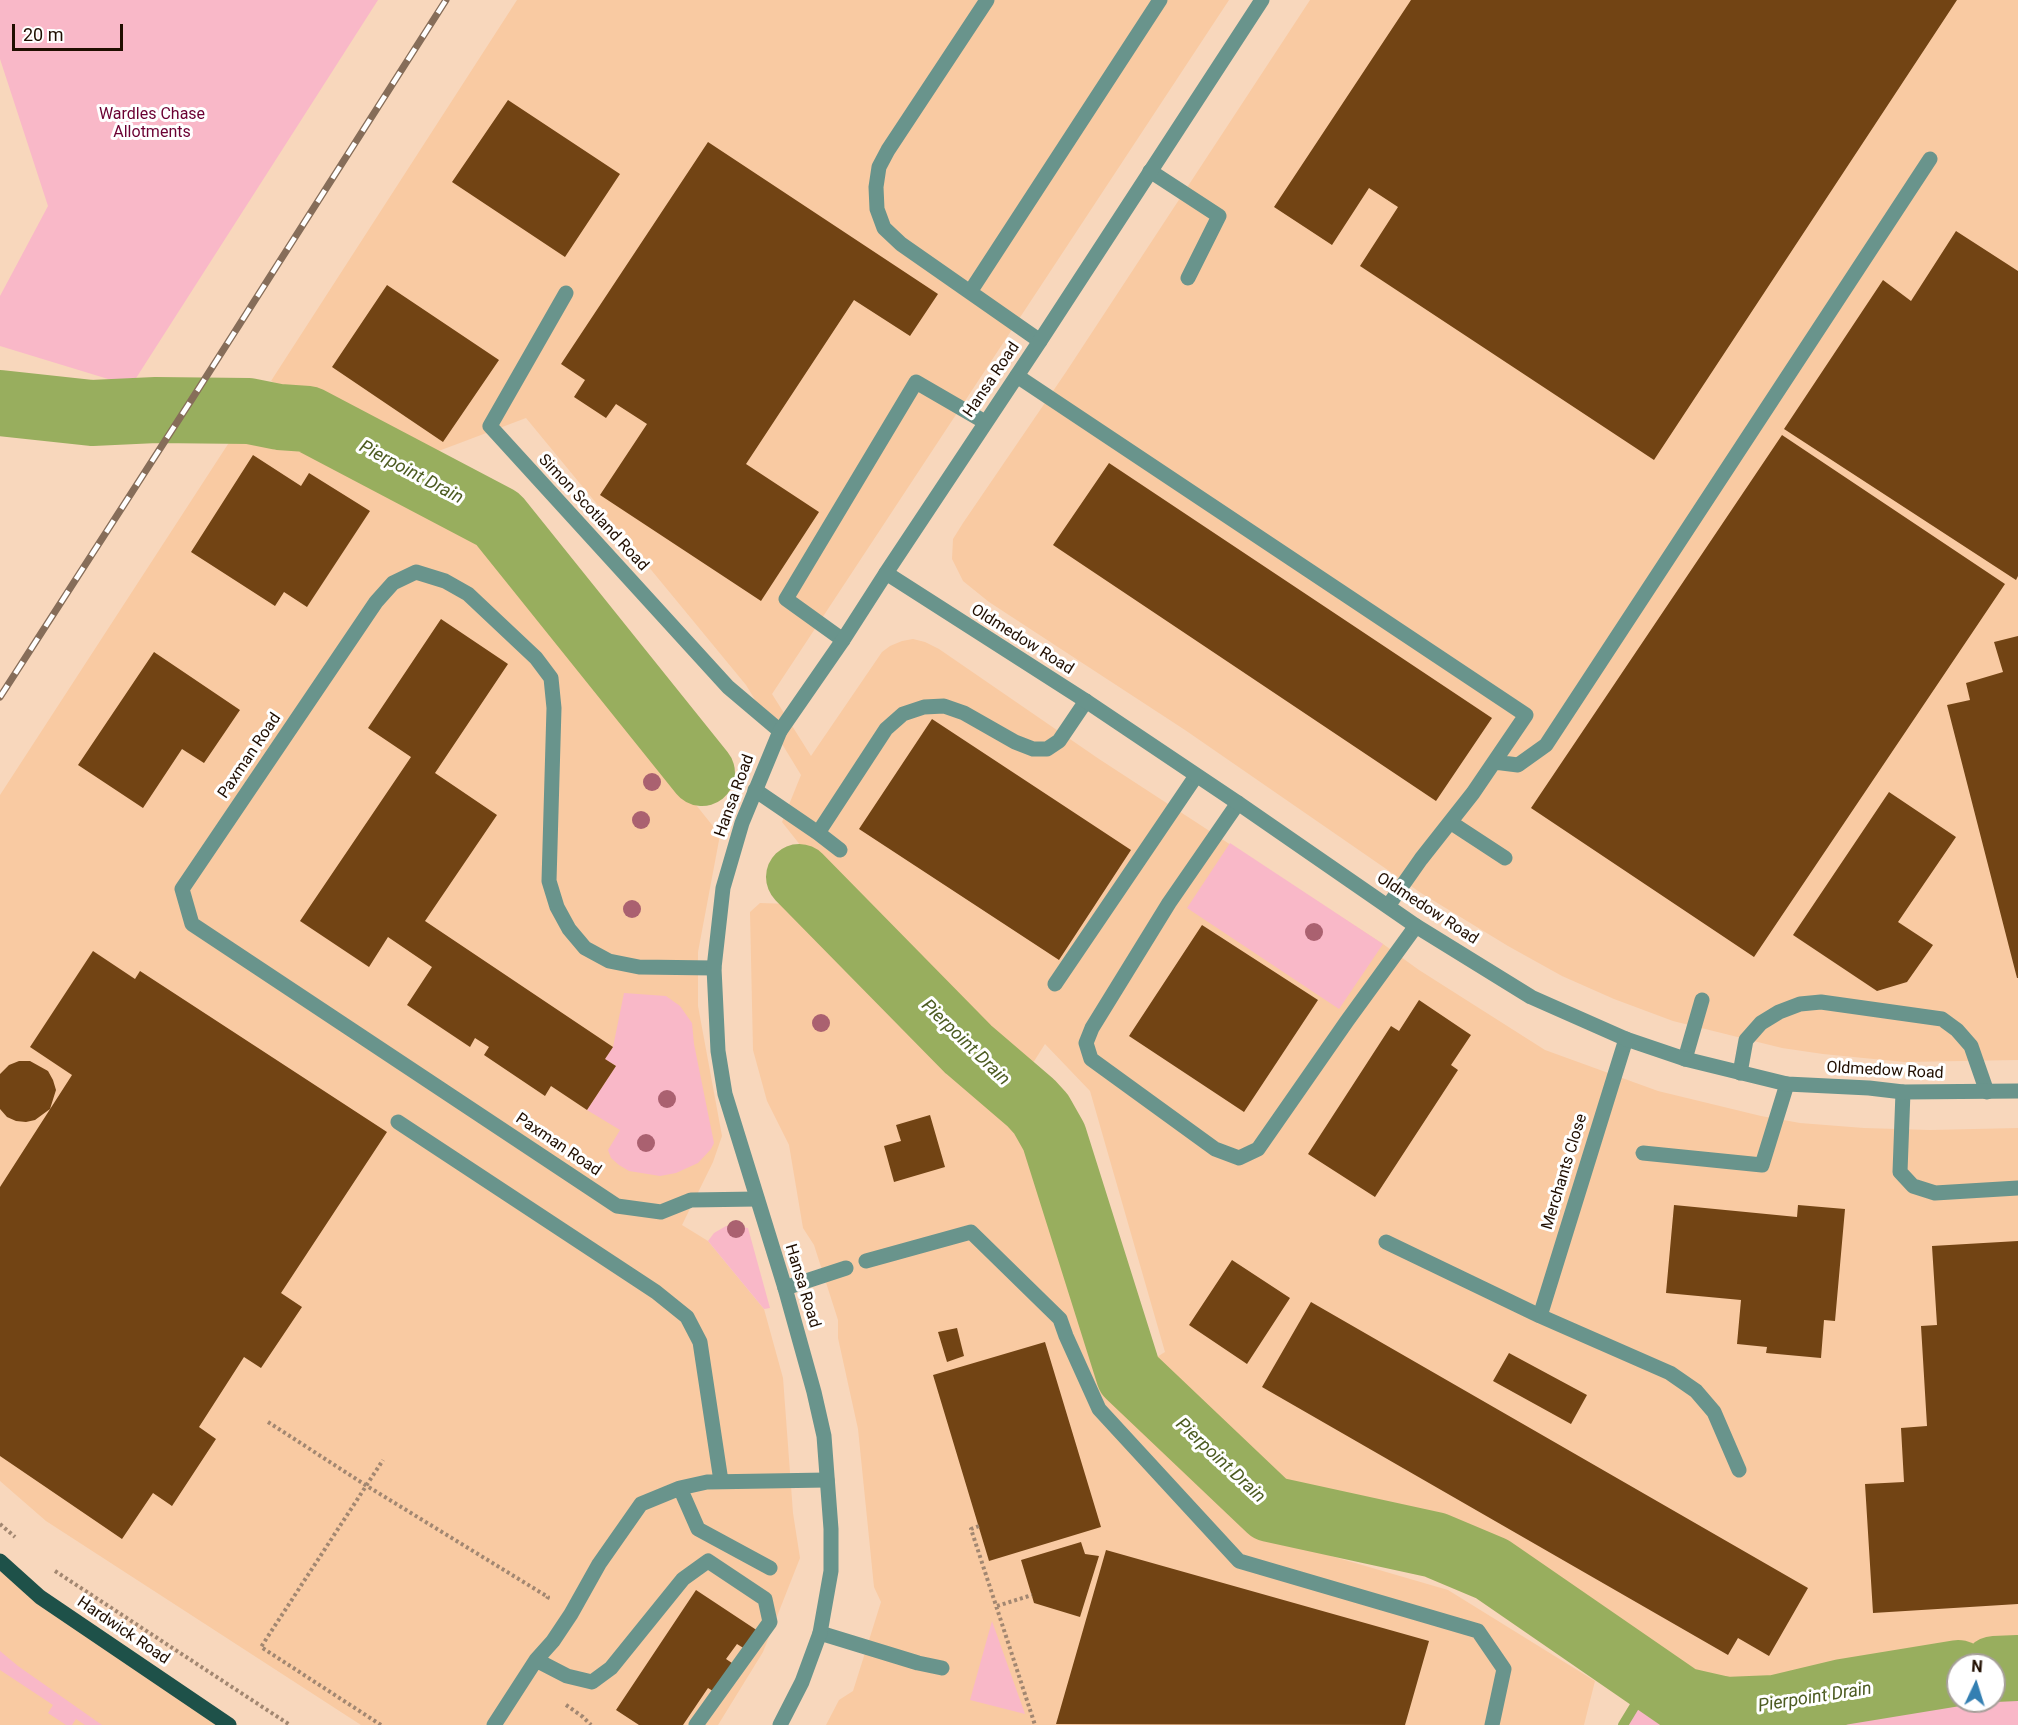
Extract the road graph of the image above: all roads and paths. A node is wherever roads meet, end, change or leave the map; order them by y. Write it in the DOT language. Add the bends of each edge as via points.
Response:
graph roads {
  1 [pos="987,0"];
  2 [pos="1160,0"];
  3 [pos="1262,0"];
  4 [pos="1930,159"];
  5 [pos="1150,171"];
  6 [pos="1188,278"];
  7 [pos="970,292"];
  8 [pos="567,293"];
  9 [pos="1040,341"];
  10 [pos="1017,376"];
  11 [pos="985,422"];
  12 [pos="886,573"];
  13 [pos="843,640"];
  14 [pos="1086,701"];
  15 [pos="780,731"];
  16 [pos="1494,762"];
  17 [pos="1196,776"];
  18 [pos="755,790"];
  19 [pos="1238,803"];
  20 [pos="1450,822"];
  21 [pos="818,833"];
  22 [pos="840,850"];
  23 [pos="1505,858"];
  24 [pos="1388,906"];
  25 [pos="1416,926"];
  26 [pos="714,968"];
  27 [pos="1055,984"];
  28 [pos="1702,1000"];
  29 [pos="1626,1039"];
  30 [pos="1685,1059"];
  31 [pos="1740,1073"];
  32 [pos="1787,1084"];
  33 [pos="2018,1091"];
  34 [pos="1903,1092"];
  35 [pos="1987,1092"];
  36 [pos="398,1122"];
  37 [pos="1642,1153"];
  38 [pos="2018,1188"];
  39 [pos="757,1199"];
  40 [pos="1386,1242"];
  41 [pos="866,1261"];
  42 [pos="846,1268"];
  43 [pos="785,1288"];
  44 [pos="1540,1316"];
  45 [pos="268,1422"];
  46 [pos="383,1460"];
  47 [pos="1739,1470"];
  48 [pos="827,1480"];
  49 [pos="721,1481"];
  50 [pos="367,1486"];
  51 [pos="680,1488"];
  52 [pos="0,1524"];
  53 [pos="979,1526"];
  54 [pos="16,1537"];
  55 [pos="0,1561"];
  56 [pos="47,1564"];
  57 [pos="770,1568"];
  58 [pos="1032,1595"];
  59 [pos="548,1597"];
  60 [pos="996,1606"];
  61 [pos="820,1633"];
  62 [pos="536,1660"];
  63 [pos="942,1668"];
  64 [pos="229,1725"];
  65 [pos="290,1725"];
  66 [pos="381,1725"];
  67 [pos="494,1725"];
  68 [pos="696,1725"];
  69 [pos="780,1725"];
  70 [pos="1035,1725"];
  71 [pos="1492,1725"];
  1 -- 7 [label="street" via="888,150 879,167 876,187 877,209 884,228"];
  2 -- 7 [label="street"];
  3 -- 5 [label="street, Hansa Road"];
  4 -- 16 [label="street" via="1546,745 1518,765"];
  5 -- 6 [label="street" via="1219,216"];
  5 -- 9 [label="street, Hansa Road"];
  7 -- 9 [label="street"];
  8 -- 15 [label="street, Simon Scotland Road" via="490,426 729,687"];
  9 -- 10 [label="street, Hansa Road"];
  10 -- 11 [label="street, Hansa Road"];
  10 -- 16 [label="street" via="1526,715"];
  11 -- 12 [label="street, Hansa Road"];
  11 -- 13 [label="street" via="916,381 786,599"];
  12 -- 13 [label="street, Hansa Road"];
  12 -- 14 [label="street, Oldmedow Road"];
  13 -- 15 [label="street, Hansa Road"];
  14 -- 17 [label="street, Oldmedow Road"];
  14 -- 21 [label="street" via="1059,741 1047,749 1033,749 944,706 903,714 886,729"];
  15 -- 18 [label="street, Hansa Road"];
  16 -- 20 [label="street"];
  17 -- 19 [label="street, Oldmedow Road"];
  17 -- 27 [label="street"];
  18 -- 21 [label="street"];
  18 -- 26 [label="street, Hansa Road" via="723,888"];
  19 -- 24 [label="street, Oldmedow Road"];
  19 -- 25 [label="street" via="1169,903 1086,1043 1091,1059 1215,1149 1239,1158 1258,1149"];
  20 -- 23 [label="street"];
  20 -- 24 [label="street"];
  21 -- 22 [label="street"];
  24 -- 25 [label="street, Oldmedow Road"];
  25 -- 29 [label="street, Oldmedow Road" via="1531,997"];
  26 -- 39 [label="street, Hansa Road" via="718,1051 726,1094"];
  26 -- 39 [label="street, Paxman Road" via="639,967 609,961 585,948 569,929 556,907 549,881 554,708 551,678 536,658 468,594 445,581 416,573 393,583 376,602 182,889 192,924 617,1206 661,1212 691,1200"];
  28 -- 30 [label="street"];
  29 -- 30 [label="street, Oldmedow Road"];
  29 -- 44 [label="street, Merchants Close"];
  30 -- 31 [label="street, Oldmedow Road"];
  31 -- 32 [label="street, Oldmedow Road"];
  31 -- 35 [label="street" via="1746,1040 1761,1023 1800,1004 1821,1002 1942,1019 1971,1046"];
  32 -- 34 [label="street, Oldmedow Road"];
  32 -- 37 [label="street" via="1762,1165"];
  33 -- 35 [label="street, Oldmedow Road"];
  34 -- 35 [label="street, Oldmedow Road"];
  34 -- 38 [label="street" via="1900,1172 1913,1186 1935,1193"];
  36 -- 49 [label="street" via="656,1292 687,1317 699,1342"];
  39 -- 43 [label="street, Hansa Road"];
  40 -- 44 [label="street"];
  41 -- 71 [label="street" via="971,1232 1060,1319 1099,1409 1239,1561 1478,1631 1504,1670"];
  42 -- 43 [label="street"];
  43 -- 48 [label="street, Hansa Road" via="824,1436"];
  44 -- 47 [label="street" via="1670,1373 1696,1391 1714,1412"];
  45 -- 50 [label="path"];
  46 -- 50 [label="path"];
  48 -- 49 [label="street"];
  48 -- 61 [label="street, Hansa Road" via="831,1571"];
  49 -- 51 [label="street"];
  50 -- 59 [label="path"];
  50 -- 66 [label="path" via="261,1647"];
  51 -- 57 [label="street" via="699,1529"];
  51 -- 62 [label="street" via="641,1504 599,1564 571,1614"];
  52 -- 54 [label="path"];
  53 -- 60 [label="path" via="971,1528"];
  55 -- 64 [label="main road, Hardwick Road" via="40,1597"];
  56 -- 65 [label="path"];
  58 -- 60 [label="path"];
  60 -- 70 [label="path"];
  61 -- 63 [label="street"];
  61 -- 69 [label="street, Hansa Road" via="802,1682"];
  62 -- 67 [label="street"];
  62 -- 68 [label="street" via="567,1676 592,1682 611,1668 683,1579 708,1561 765,1599 770,1622"];
}
